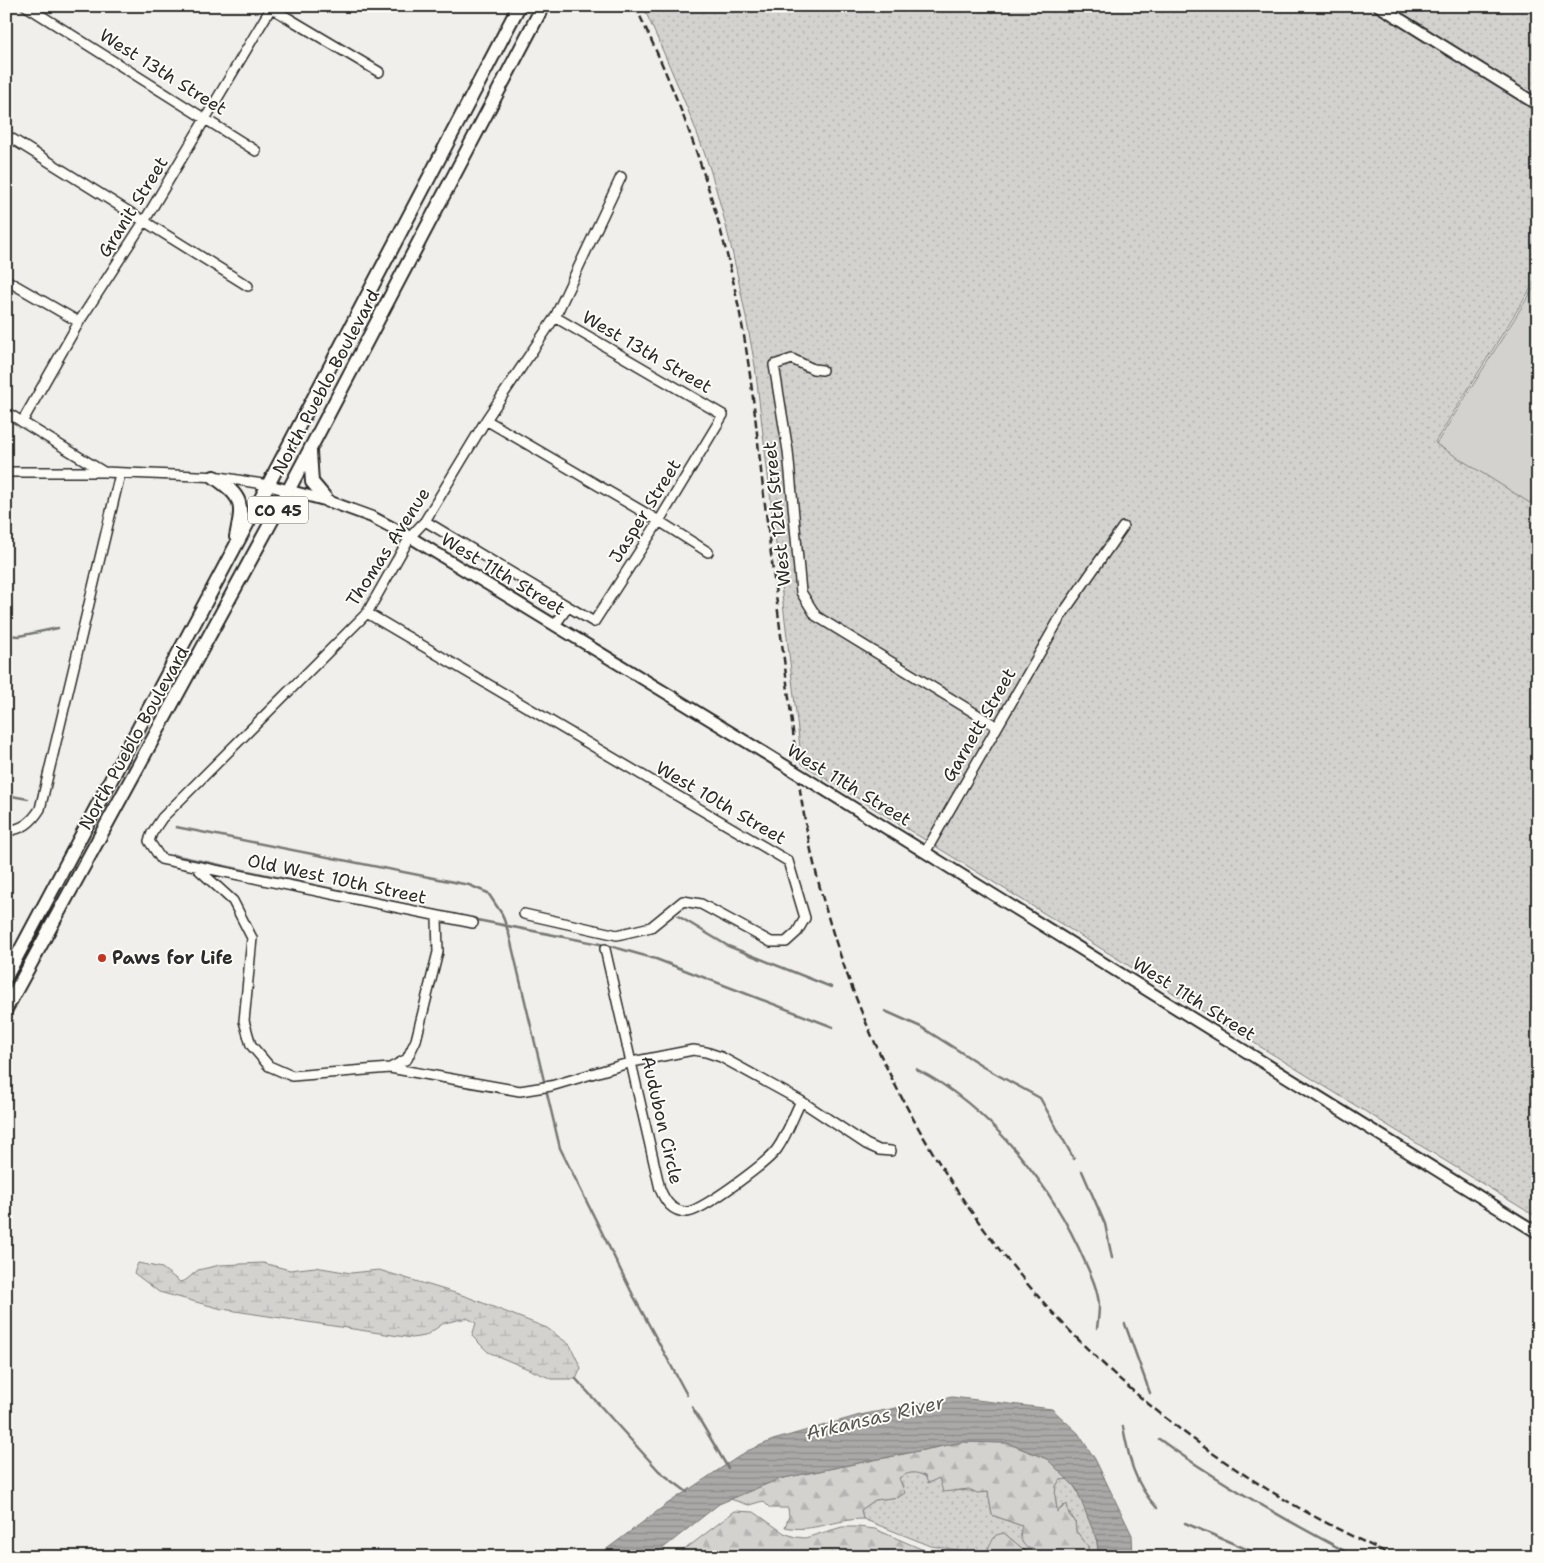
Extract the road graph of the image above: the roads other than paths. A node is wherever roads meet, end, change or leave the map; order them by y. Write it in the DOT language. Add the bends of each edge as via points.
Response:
graph roads {
  1 [pos="26,6"];
  2 [pos="519,6"];
  3 [pos="543,6"];
  4 [pos="1378,6"];
  5 [pos="270,7"];
  6 [pos="379,72"];
  7 [pos="1538,105"];
  8 [pos="206,118"];
  9 [pos="6,135"];
  10 [pos="256,151"];
  11 [pos="621,176"];
  12 [pos="145,220"];
  13 [pos="6,280"];
  14 [pos="248,286"];
  15 [pos="555,316"];
  16 [pos="79,322"];
  17 [pos="822,370"];
  18 [pos="6,412"];
  19 [pos="723,415"];
  20 [pos="486,420"];
  21 [pos="22,422"];
  22 [pos="310,449"];
  23 [pos="6,472"];
  24 [pos="104,472"];
  25 [pos="120,474"];
  26 [pos="214,477"];
  27 [pos="268,485"];
  28 [pos="288,491"];
  29 [pos="328,501"];
  30 [pos="425,521"];
  31 [pos="659,521"];
  32 [pos="1123,527"];
  33 [pos="410,537"];
  34 [pos="234,551"];
  35 [pos="708,552"];
  36 [pos="567,608"];
  37 [pos="367,613"];
  38 [pos="556,625"];
  39 [pos="996,726"];
  40 [pos="6,831"];
  41 [pos="926,851"];
  42 [pos="194,867"];
  43 [pos="524,914"];
  44 [pos="437,917"];
  45 [pos="473,923"];
  46 [pos="605,949"];
  47 [pos="6,976"];
  48 [pos="6,1009"];
  49 [pos="632,1062"];
  50 [pos="390,1068"];
  51 [pos="801,1101"];
  52 [pos="890,1151"];
  53 [pos="1538,1233"];
  1 -- 8 [label="street, West 13th Street"];
  2 -- 27 [label="main road, North Pueblo Boulevard / CO 45"];
  3 -- 22 [label="main road, North Pueblo Boulevard / CO 45"];
  4 -- 7 [label="street"];
  5 -- 6 [label="street"];
  5 -- 8 [label="street, Granit Street"];
  8 -- 10 [label="street, West 13th Street"];
  8 -- 12 [label="street, Granit Street"];
  9 -- 12 [label="street"];
  11 -- 15 [label="street, Thomas Avenue"];
  12 -- 14 [label="street"];
  12 -- 16 [label="street, Granit Street"];
  13 -- 16 [label="street"];
  15 -- 19 [label="street, West 13th Street"];
  15 -- 20 [label="street, Thomas Avenue"];
  16 -- 21 [label="street, Granit Street"];
  17 -- 39 [label="street, West 12th Street" via="792,359 774,365 788,451 801,592 816,616"];
  18 -- 21 [label="street"];
  19 -- 31 [label="street, Jasper Street"];
  20 -- 30 [label="street, Thomas Avenue"];
  20 -- 31 [label="street"];
  21 -- 24 [label="street"];
  22 -- 28 [label="main road, North Pueblo Boulevard / CO 45"];
  22 -- 29 [label="main road" via="312,482"];
  23 -- 24 [label="street, West 11th Street"];
  24 -- 25 [label="street, West 11th Street"];
  25 -- 26 [label="street, West 11th Street"];
  25 -- 40 [label="street" via="40,809 22,829"];
  26 -- 27 [label="street, West 11th Street"];
  26 -- 34 [label="main road" via="232,489 242,510"];
  27 -- 28 [label="street, West 11th Street"];
  27 -- 34 [label="main road, North Pueblo Boulevard / CO 45"];
  28 -- 29 [label="street, West 11th Street"];
  28 -- 48 [label="main road, North Pueblo Boulevard / CO 45"];
  29 -- 33 [label="street, West 11th Street" via="372,517"];
  30 -- 33 [label="street, Thomas Avenue"];
  30 -- 36 [label="street"];
  31 -- 35 [label="street"];
  31 -- 36 [label="street, Jasper Street" via="594,622"];
  32 -- 39 [label="street, Garnett Street" via="1061,616"];
  33 -- 37 [label="street, Thomas Avenue"];
  33 -- 38 [label="street, West 11th Street"];
  34 -- 47 [label="main road, North Pueblo Boulevard / CO 45"];
  36 -- 38 [label="street"];
  37 -- 42 [label="street, Thomas Avenue" via="162,818 152,832 149,841 161,859"];
  37 -- 43 [label="street, West 10th Street" via="788,861 805,918 798,932 786,942 771,942 701,904 683,901 651,927 617,935"];
  38 -- 41 [label="street, West 11th Street, bridge"];
  39 -- 41 [label="street, Garnett Street"];
  41 -- 53 [label="street, West 11th Street"];
  42 -- 44 [label="street, Old West 10th Street"];
  42 -- 50 [label="street" via="233,901 252,938 244,1021 251,1045 269,1066 292,1076"];
  44 -- 45 [label="street, Old West 10th Street"];
  44 -- 50 [label="street" via="438,952 416,1040 407,1059"];
  46 -- 49 [label="street, Audubon Circle"];
  49 -- 50 [label="street" via="551,1086 520,1091"];
  49 -- 51 [label="street" via="693,1050 706,1052"];
  49 -- 51 [label="street, Audubon Circle" via="660,1189 676,1210 688,1212 701,1208 769,1159"];
  51 -- 52 [label="street" via="866,1144"];
}
